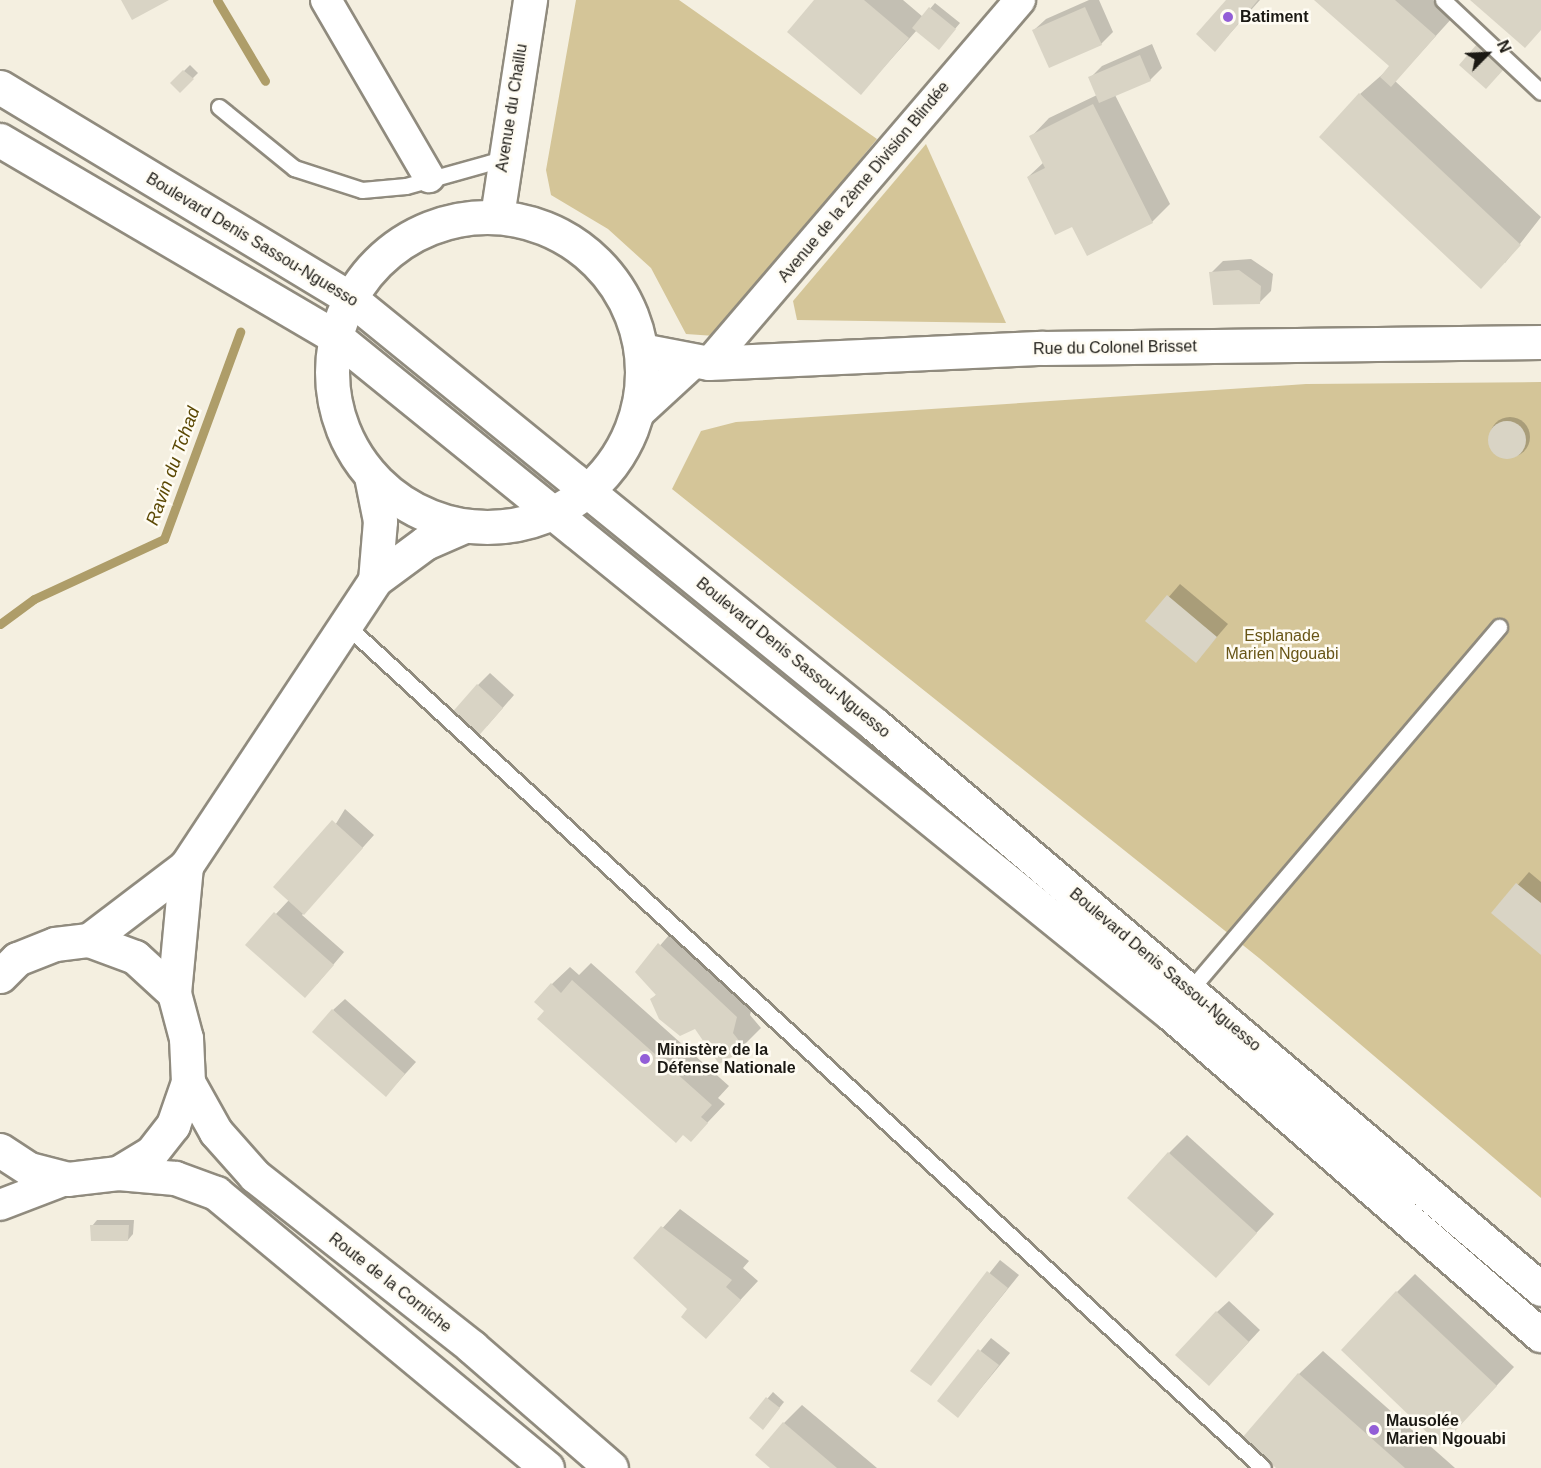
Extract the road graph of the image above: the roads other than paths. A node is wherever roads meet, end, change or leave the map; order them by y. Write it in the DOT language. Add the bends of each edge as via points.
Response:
graph roads {
  1 [pos="326,0"];
  2 [pos="530,0"];
  3 [pos="1020,0"];
  4 [pos="1443,0"];
  5 [pos="0,87"];
  6 [pos="1541,92"];
  7 [pos="219,107"];
  8 [pos="0,140"];
  9 [pos="502,159"];
  10 [pos="429,177"];
  11 [pos="496,216"];
  12 [pos="350,298"];
  13 [pos="336,337"];
  14 [pos="1541,342"];
  15 [pos="641,350"];
  16 [pos="699,363"];
  17 [pos="639,410"];
  18 [pos="371,476"];
  19 [pos="589,491"];
  20 [pos="555,514"];
  21 [pos="462,527"];
  22 [pos="375,580"];
  23 [pos="347,626"];
  24 [pos="1499,627"];
  25 [pos="186,866"];
  26 [pos="89,940"];
  27 [pos="6,965"];
  28 [pos="1190,990"];
  29 [pos="174,993"];
  30 [pos="188,1082"];
  31 [pos="0,1150"];
  32 [pos="118,1173"];
  33 [pos="68,1179"];
  34 [pos="0,1205"];
  35 [pos="1541,1289"];
  36 [pos="1541,1335"];
  37 [pos="547,1468"];
  38 [pos="611,1468"];
  39 [pos="1263,1468"];
  1 -- 10 [label="street"];
  2 -- 9 [label="main road, Avenue du Chaillu"];
  3 -- 16 [label="street, Avenue de la 2ème Division Blindée"];
  4 -- 6 [label="lane"];
  5 -- 12 [label="main road, Boulevard Denis Sassou-Nguesso"];
  7 -- 10 [label="lane" via="253,140 323,181 362,190 406,186"];
  8 -- 13 [label="main road, Boulevard Denis Sassou-Nguesso"];
  9 -- 10 [label="lane"];
  9 -- 11 [label="main road, Avenue du Chaillu"];
  11 -- 12 [label="main road" via="453,220 412,236 377,262"];
  11 -- 15 [label="main road" via="538,225 576,244 607,273 624,300"];
  12 -- 13 [label="main road"];
  12 -- 19 [label="main road, Boulevard Denis Sassou-Nguesso"];
  13 -- 18 [label="main road" via="332,386 345,434"];
  13 -- 20 [label="main road, Boulevard Denis Sassou-Nguesso"];
  14 -- 16 [label="main road, Rue du Colonel Brisset" via="1043,348"];
  15 -- 16 [label="main road, Rue du Colonel Brisset"];
  15 -- 17 [label="main road"];
  16 -- 17 [label="main road"];
  17 -- 19 [label="main road" via="621,455"];
  18 -- 21 [label="main road" via="412,509"];
  18 -- 22 [label="main road" via="380,520"];
  19 -- 20 [label="main road"];
  19 -- 28 [label="main road, Boulevard Denis Sassou-Nguesso"];
  20 -- 21 [label="main road" via="510,527"];
  20 -- 36 [label="main road, Boulevard Denis Sassou-Nguesso" via="1170,1013"];
  21 -- 22 [label="main road" via="426,543"];
  22 -- 23 [label="main road"];
  23 -- 25 [label="main road"];
  23 -- 39 [label="lane"];
  24 -- 28 [label="lane"];
  25 -- 26 [label="main road"];
  25 -- 29 [label="main road"];
  26 -- 27 [label="main road" via="55,944"];
  26 -- 29 [label="main road" via="135,957"];
  28 -- 35 [label="main road, Boulevard Denis Sassou-Nguesso"];
  29 -- 30 [label="main road" via="186,1038"];
  30 -- 32 [label="main road" via="166,1135 151,1153"];
  30 -- 38 [label="main road, Route de la Corniche" via="216,1132 255,1176 472,1347"];
  31 -- 33 [label="main road" via="30,1169"];
  32 -- 33 [label="main road"];
  32 -- 37 [label="main road" via="175,1178 216,1193"];
  33 -- 34 [label="street"];
}
